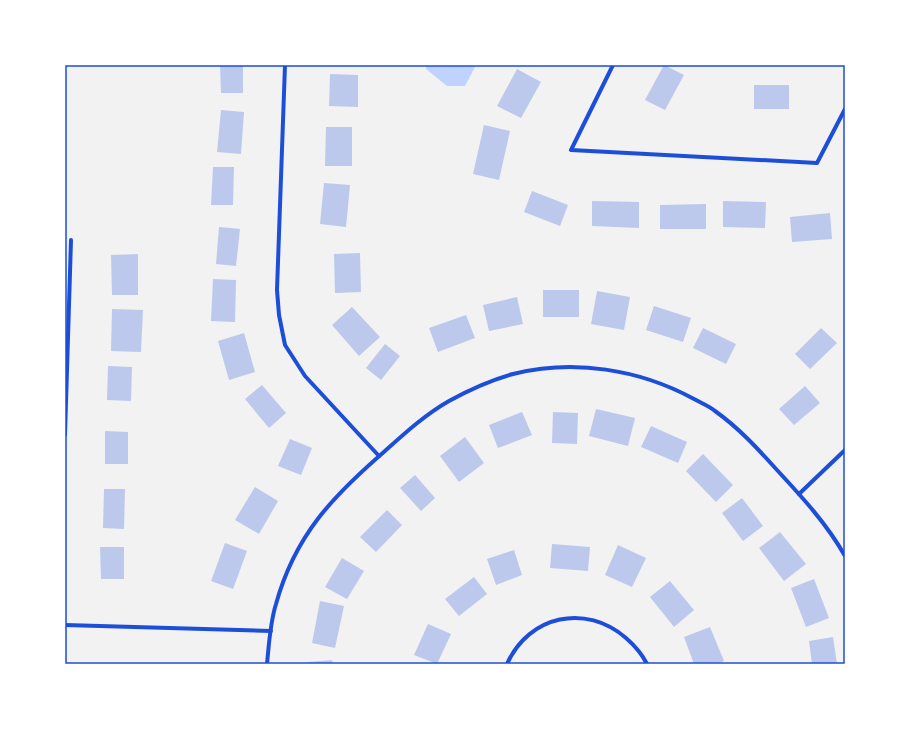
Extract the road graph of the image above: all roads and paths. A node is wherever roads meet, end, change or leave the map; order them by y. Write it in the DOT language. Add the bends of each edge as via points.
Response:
graph roads {
  1 [pos="285,65"];
  2 [pos="613,65"];
  3 [pos="845,109"];
  4 [pos="71,240"];
  5 [pos="66,342"];
  6 [pos="65,435"];
  7 [pos="845,450"];
  8 [pos="379,456"];
  9 [pos="799,494"];
  10 [pos="845,556"];
  11 [pos="65,625"];
  12 [pos="271,632"];
  13 [pos="267,664"];
  14 [pos="507,664"];
  15 [pos="647,664"];
  1 -- 8 [label="street" via="278,290 284,345 305,376"];
  2 -- 3 [label="street" via="571,150 817,163"];
  4 -- 5 [label="street"];
  5 -- 6 [label="street"];
  7 -- 9 [label="street"];
  8 -- 9 [label="street" via="421,420 449,401 494,380 541,369 582,367 621,371 648,378 714,410 738,429"];
  8 -- 12 [label="street" via="340,492 316,520 299,546 284,578 275,606"];
  9 -- 10 [label="street" via="836,540"];
  11 -- 12 [label="street"];
  12 -- 13 [label="street"];
  14 -- 15 [label="street" via="525,637 545,624 566,618 599,621 616,629 633,644"];
}
